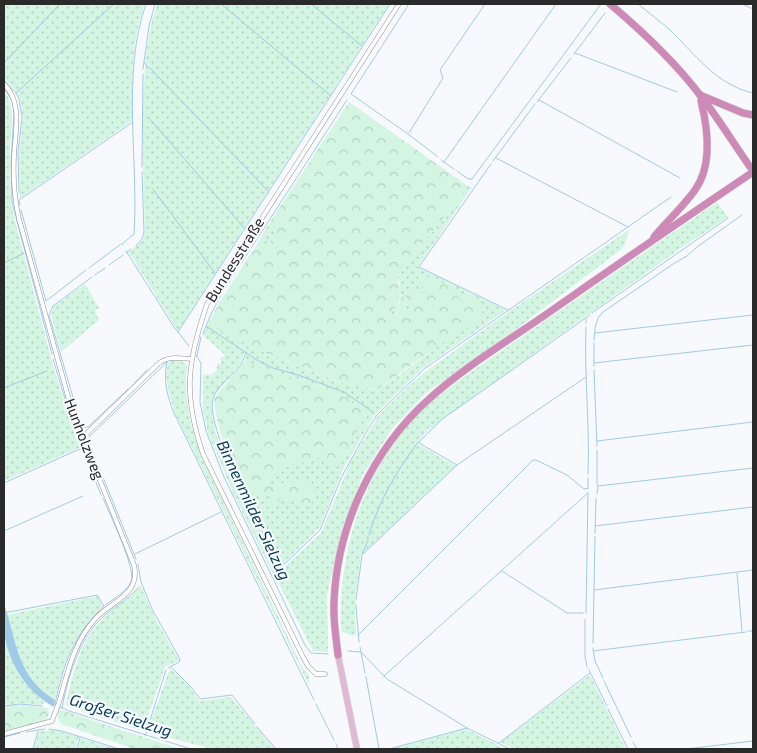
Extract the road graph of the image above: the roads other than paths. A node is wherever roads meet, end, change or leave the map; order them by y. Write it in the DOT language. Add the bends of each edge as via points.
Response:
graph roads {
  1 [pos="399,4"];
  2 [pos="610,4"];
  3 [pos="4,84"];
  4 [pos="700,95"];
  5 [pos="753,115"];
  6 [pos="753,172"];
  7 [pos="649,243"];
  8 [pos="191,359"];
  9 [pos="84,436"];
  10 [pos="338,655"];
  11 [pos="325,674"];
  12 [pos="4,734"];
  13 [pos="357,749"];
  1 -- 8 [label="street, Bundesstraße" via="207,304"];
  2 -- 4 [label="highway" via="666,56"];
  3 -- 9 [label="street, Hunholzweg" via="13,97 17,112 14,186 17,210 57,359 77,424"];
  4 -- 5 [label="highway"];
  4 -- 6 [label="highway"];
  4 -- 7 [label="highway" via="707,152 703,172 694,191"];
  6 -- 7 [label="highway"];
  7 -- 10 [label="highway" via="429,398 394,437 358,497 343,540 334,603"];
  8 -- 9 [label="street" via="173,357 159,363"];
  8 -- 11 [label="street, Bundesstraße" via="190,406 203,454 302,657 316,674"];
  9 -- 12 [label="street, Hunholzweg" via="136,576 128,592 95,618 83,636 70,660 52,721"];
  10 -- 13 [label="main road"];
}
